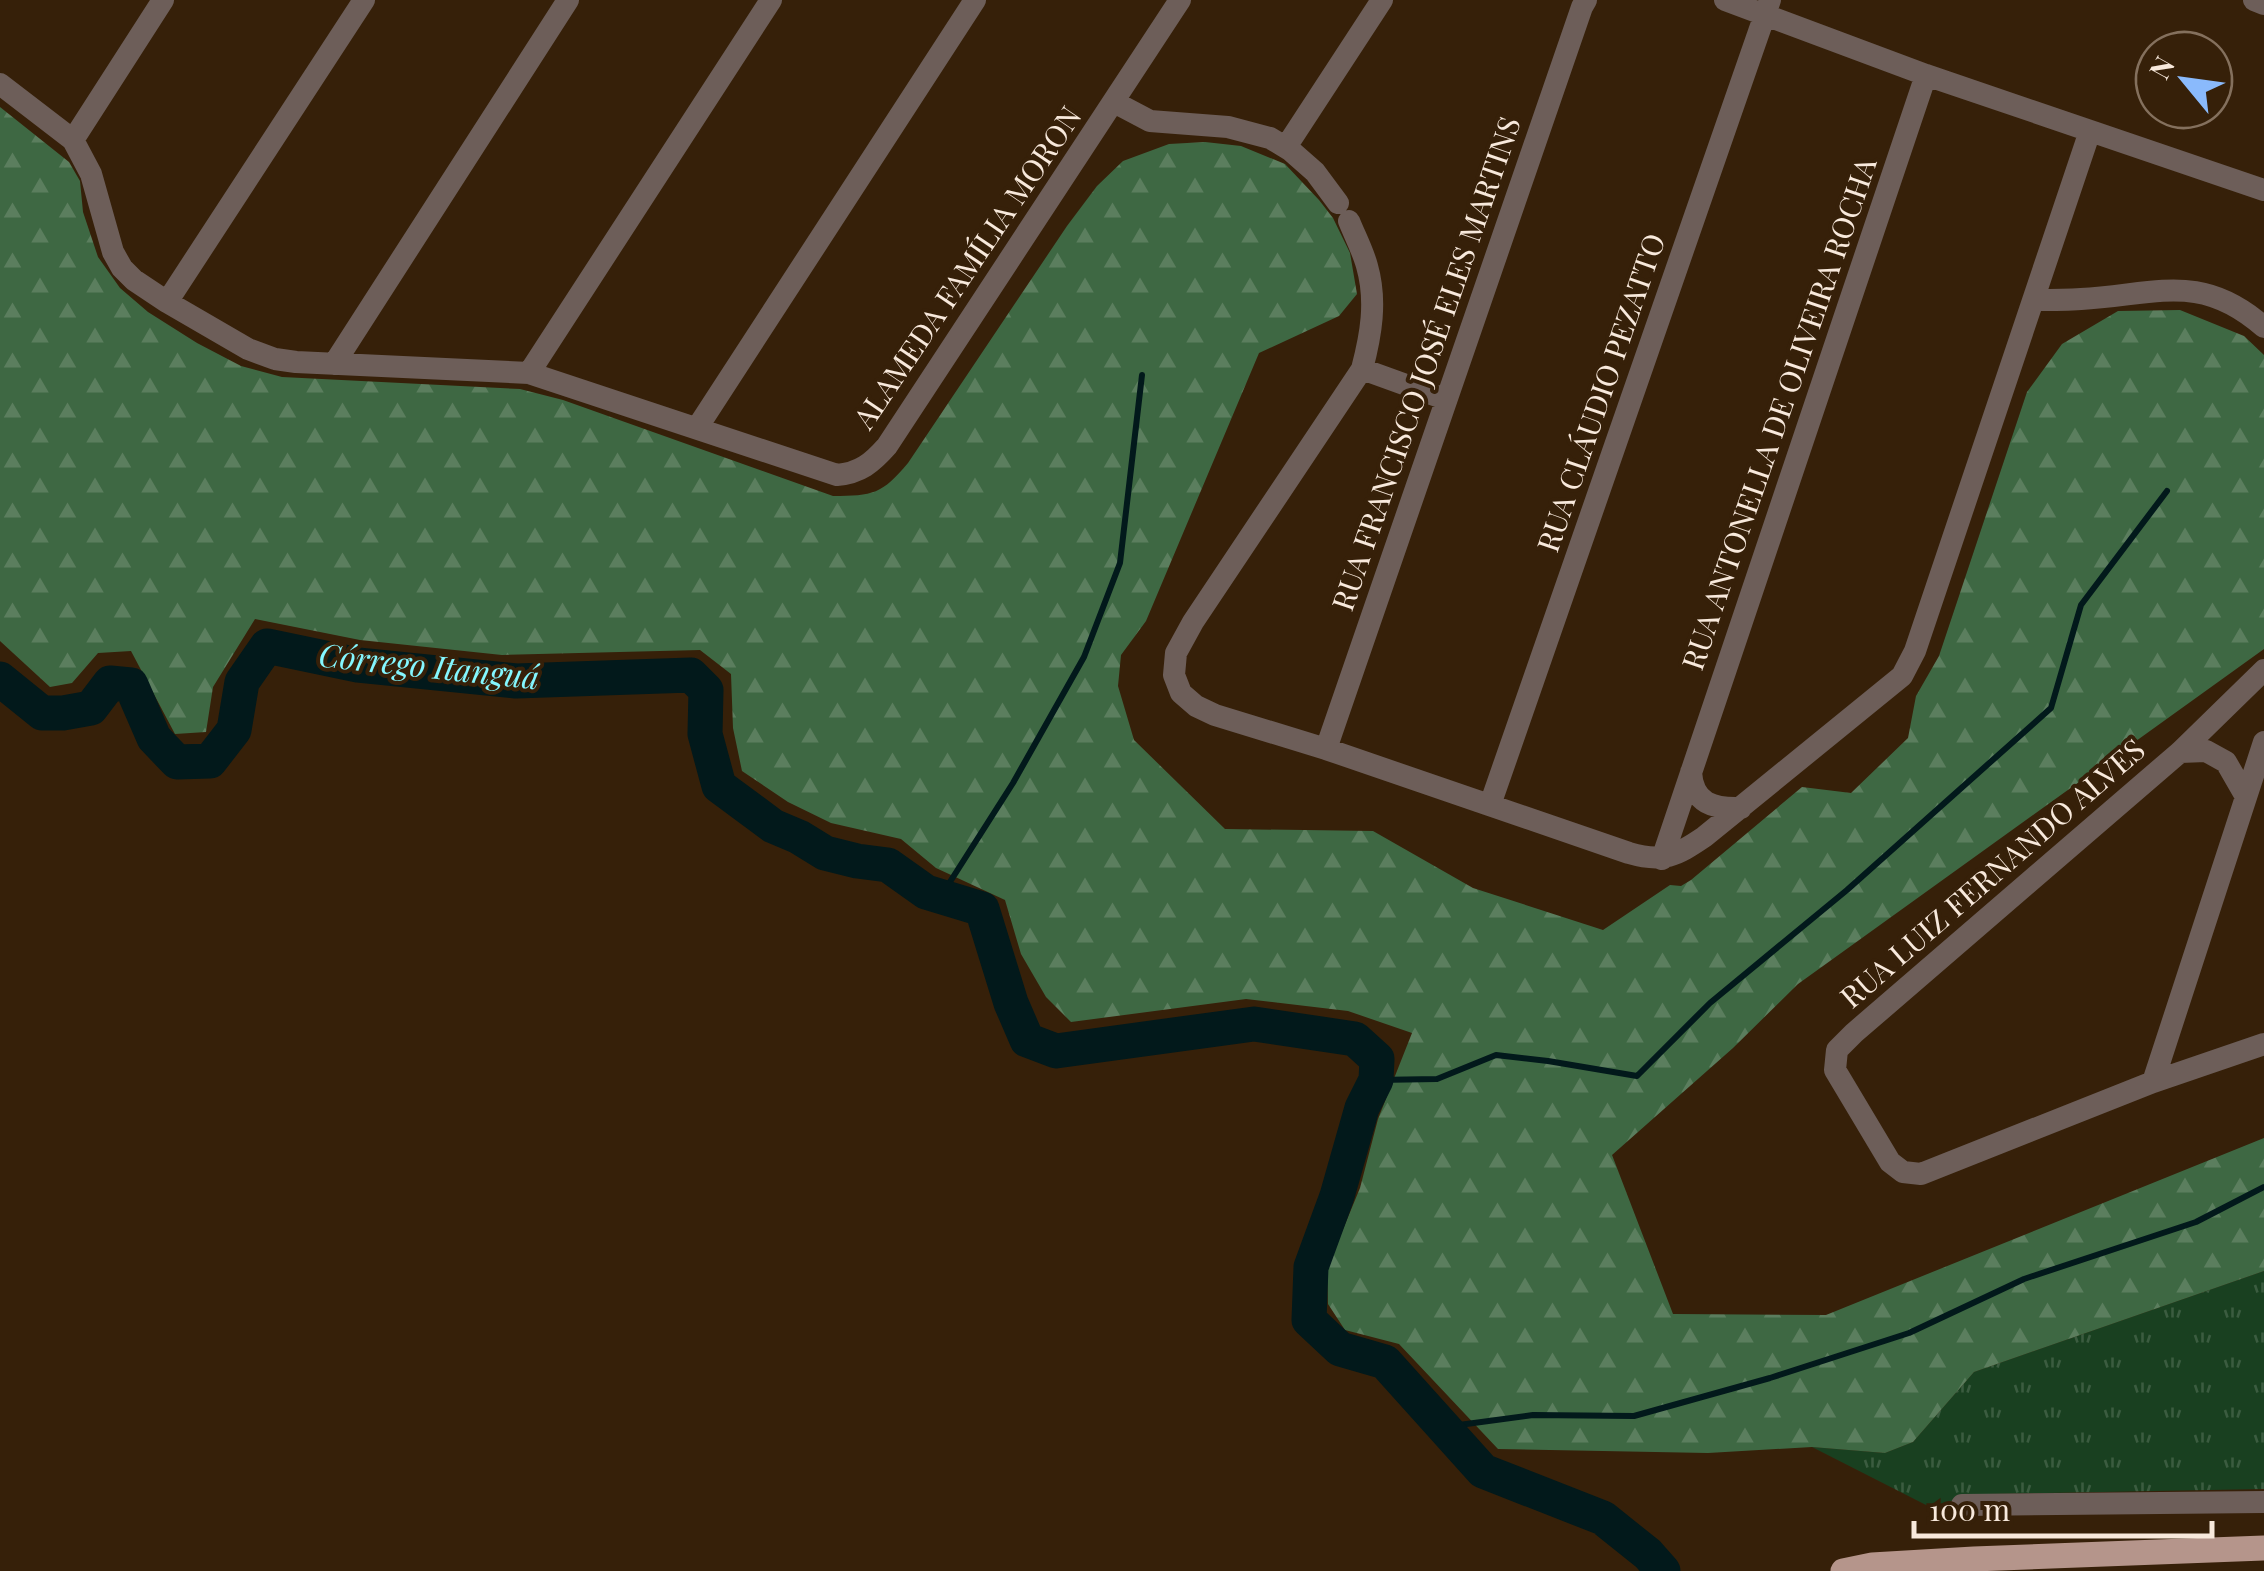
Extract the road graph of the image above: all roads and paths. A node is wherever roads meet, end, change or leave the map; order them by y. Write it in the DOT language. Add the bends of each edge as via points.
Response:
graph roads {
  1 [pos="163,0"];
  2 [pos="364,0"];
  3 [pos="568,0"];
  4 [pos="770,0"];
  5 [pos="975,0"];
  6 [pos="1180,0"];
  7 [pos="1382,0"];
  8 [pos="1586,0"];
  9 [pos="1725,0"];
  10 [pos="2254,0"];
  11 [pos="2264,4"];
  12 [pos="1768,7"];
  13 [pos="1926,75"];
  14 [pos="0,84"];
  15 [pos="1114,102"];
  16 [pos="2090,131"];
  17 [pos="72,140"];
  18 [pos="1286,148"];
  19 [pos="2264,190"];
  20 [pos="2034,300"];
  21 [pos="166,302"];
  22 [pos="2264,327"];
  23 [pos="334,364"];
  24 [pos="1362,370"];
  25 [pos="529,373"];
  26 [pos="1445,399"];
  27 [pos="696,428"];
  28 [pos="2264,670"];
  29 [pos="2264,742"];
  30 [pos="1326,749"];
  31 [pos="2180,752"];
  32 [pos="1691,772"];
  33 [pos="2245,796"];
  34 [pos="1490,805"];
  35 [pos="1741,808"];
  36 [pos="1662,859"];
  37 [pos="2264,1044"];
  38 [pos="2153,1082"];
  39 [pos="2264,1502"];
  40 [pos="1962,1505"];
  41 [pos="2264,1548"];
  42 [pos="1843,1571"];
  1 -- 17 [label="street"];
  2 -- 21 [label="street"];
  3 -- 23 [label="street"];
  4 -- 25 [label="street"];
  5 -- 27 [label="street"];
  6 -- 15 [label="street, ALAMEDA FAMÍLIA MORON"];
  7 -- 18 [label="street"];
  8 -- 26 [label="street, RUA FRANCISCO JOSÉ ELES MARTINS"];
  9 -- 12 [label="street"];
  10 -- 11 [label="street"];
  12 -- 13 [label="street"];
  12 -- 34 [label="street, RUA CLÁUDIO PEZATTO"];
  13 -- 16 [label="street"];
  13 -- 32 [label="street, RUA ANTONELLA DE OLIVEIRA ROCHA"];
  14 -- 17 [label="street, ALAMEDA FAMÍLIA MORON"];
  15 -- 18 [label="street" via="1150,121 1228,127"];
  15 -- 27 [label="street, ALAMEDA FAMÍLIA MORON" via="868,466 837,475"];
  16 -- 19 [label="street"];
  16 -- 20 [label="street"];
  17 -- 21 [label="street, ALAMEDA FAMÍLIA MORON" via="122,268"];
  18 -- 24 [label="street" via="1315,172 1344,212 1367,266 1373,306"];
  20 -- 22 [label="street" via="2179,289 2210,294"];
  20 -- 35 [label="street" via="1902,676"];
  21 -- 23 [label="street, ALAMEDA FAMÍLIA MORON" via="248,349 276,359"];
  23 -- 25 [label="street, ALAMEDA FAMÍLIA MORON"];
  24 -- 26 [label="street"];
  24 -- 30 [label="street" via="1176,653 1174,676 1196,706"];
  25 -- 27 [label="street, ALAMEDA FAMÍLIA MORON"];
  26 -- 30 [label="street, RUA FRANCISCO JOSÉ ELES MARTINS"];
  28 -- 31 [label="street, RUA LUIZ FERNANDO ALVES"];
  29 -- 33 [label="street"];
  30 -- 34 [label="street"];
  31 -- 33 [label="street, RUA LUIZ FERNANDO ALVES" via="2206,751 2226,762"];
  31 -- 38 [label="street, RUA LUIZ FERNANDO ALVES" via="1854,1034 1837,1050 1835,1070 1890,1162 1902,1172 1922,1174"];
  32 -- 35 [label="street" via="1700,798 1718,809"];
  32 -- 36 [label="street, RUA ANTONELLA DE OLIVEIRA ROCHA"];
  33 -- 38 [label="street"];
  34 -- 36 [label="street"];
  35 -- 36 [label="street" via="1683,852"];
  37 -- 38 [label="street, RUA LUIZ FERNANDO ALVES"];
  39 -- 40 [label="street"];
  41 -- 42 [label="main road"];
}
